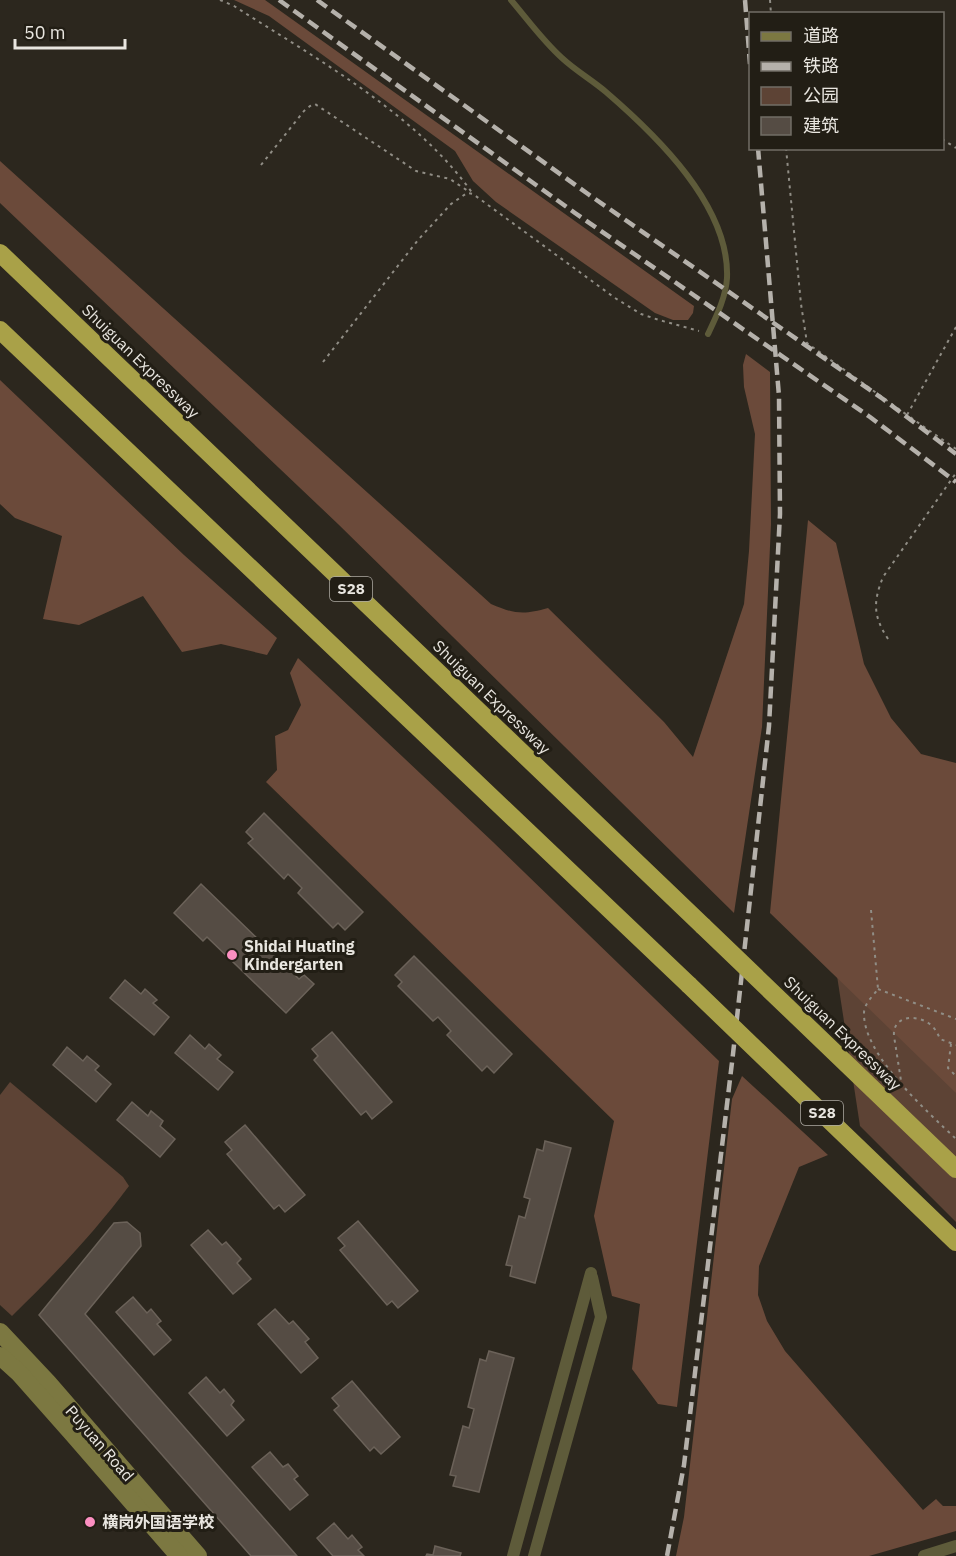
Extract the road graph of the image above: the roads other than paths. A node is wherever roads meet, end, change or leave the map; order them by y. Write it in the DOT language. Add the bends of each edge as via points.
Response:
graph roads {
  1 [pos="512,0"];
  2 [pos="0,253"];
  3 [pos="0,330"];
  4 [pos="708,334"];
  5 [pos="956,1169"];
  6 [pos="956,1242"];
  7 [pos="0,1332"];
  8 [pos="0,1356"];
  9 [pos="956,1546"];
  10 [pos="179,1556"];
  11 [pos="198,1556"];
  12 [pos="513,1556"];
  13 [pos="534,1556"];
  14 [pos="924,1556"];
  1 -- 4 [label="lane" via="565,61 603,90 668,152 708,206 718,228 727,278"];
  2 -- 5 [label="highway, Shuiguan Expressway / S28, bridge"];
  3 -- 6 [label="highway, S28, bridge"];
  7 -- 11 [label="street, Puyuan Road"];
  8 -- 10 [label="street, Puyuan Road"];
  9 -- 14 [label="street"];
  12 -- 13 [label="street" via="591,1273 601,1317"];
}
